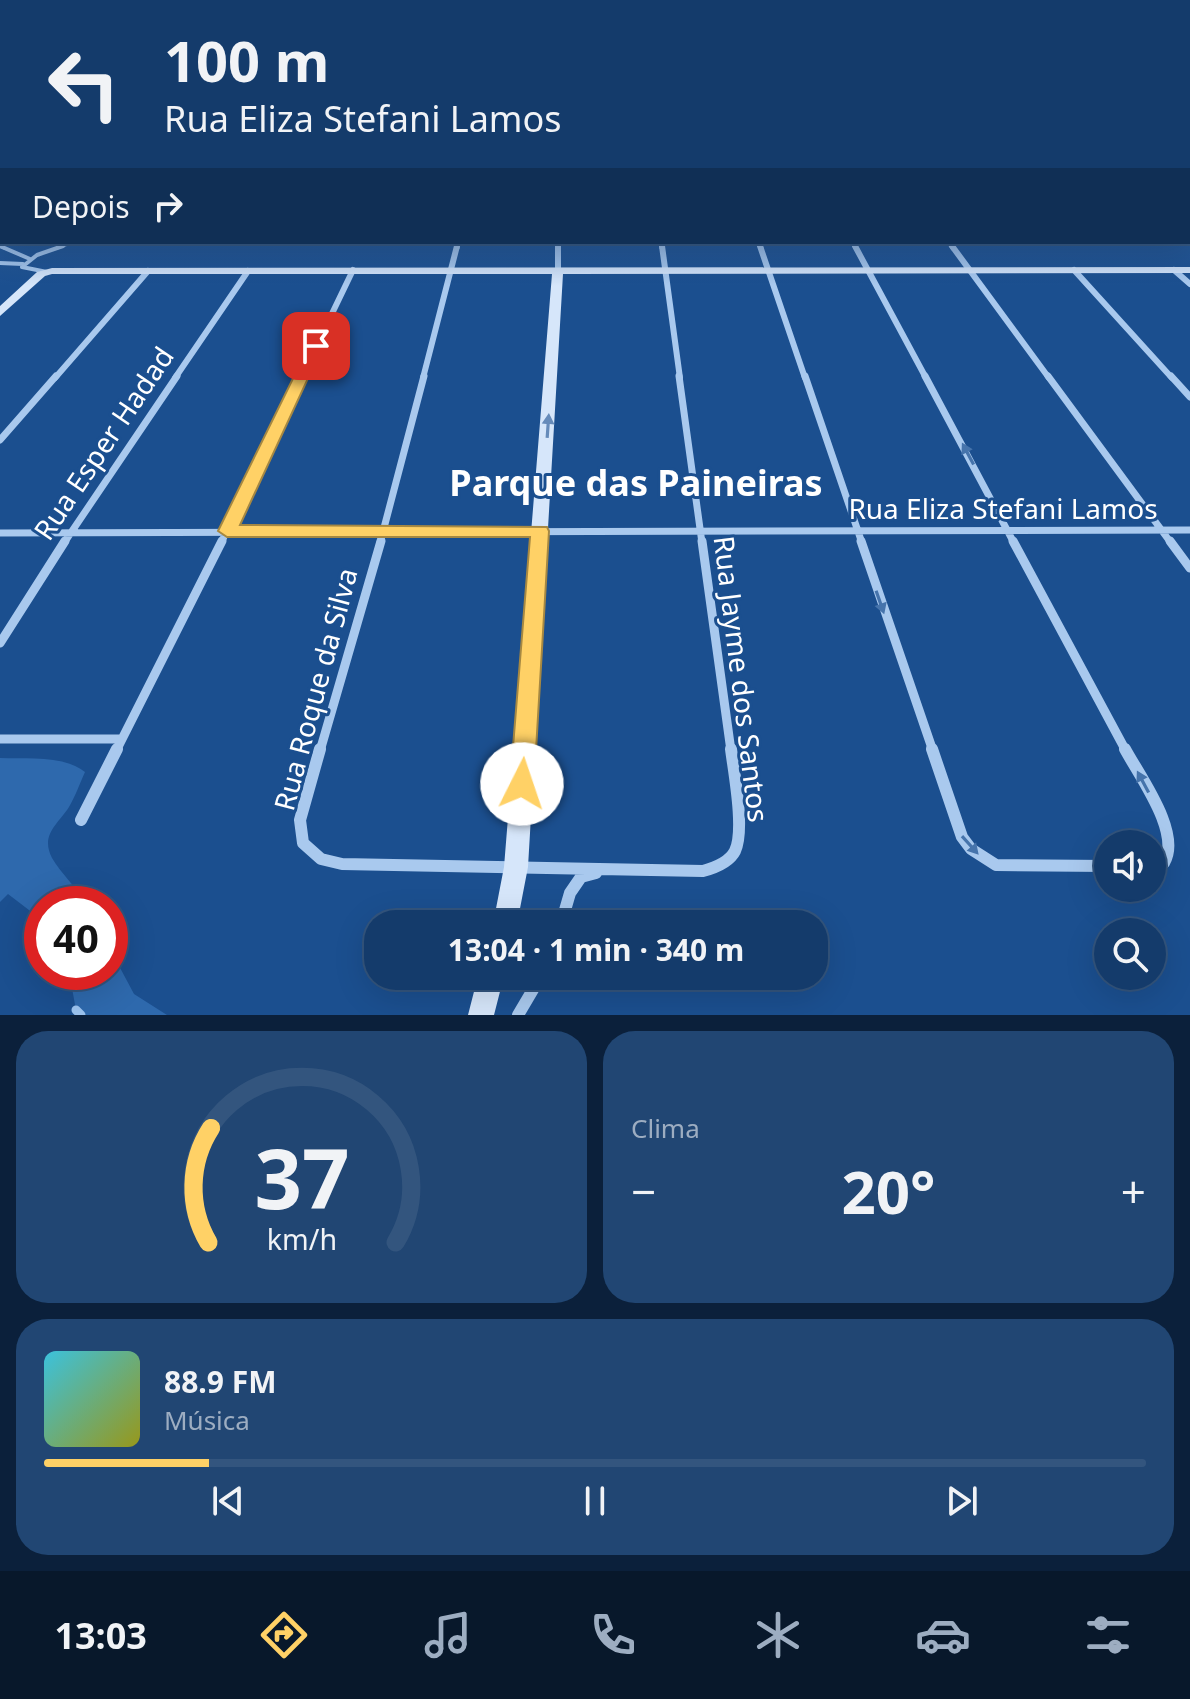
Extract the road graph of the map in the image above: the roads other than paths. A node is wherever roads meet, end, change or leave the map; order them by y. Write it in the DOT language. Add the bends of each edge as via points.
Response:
graph roads {
  1 [pos="68,244"];
  2 [pos="458,244"];
  3 [pos="558,244"];
  4 [pos="661,244"];
  5 [pos="760,244"];
  6 [pos="854,244"];
  7 [pos="951,244"];
  8 [pos="0,246"];
  9 [pos="30,259"];
  10 [pos="0,263"];
  11 [pos="25,267"];
  12 [pos="664,269"];
  13 [pos="866,269"];
  14 [pos="971,269"];
  15 [pos="353,270"];
  16 [pos="453,270"];
  17 [pos="558,270"];
  18 [pos="768,270"];
  19 [pos="1074,270"];
  20 [pos="1174,270"];
  21 [pos="1190,270"];
  22 [pos="148,271"];
  23 [pos="248,271"];
  24 [pos="47,272"];
  25 [pos="35,280"];
  26 [pos="1190,284"];
  27 [pos="0,312"];
  28 [pos="1190,397"];
  29 [pos="0,440"];
  30 [pos="854,529"];
  31 [pos="1190,530"];
  32 [pos="227,531"];
  33 [pos="540,531"];
  34 [pos="1163,531"];
  35 [pos="699,532"];
  36 [pos="1010,532"];
  37 [pos="0,533"];
  38 [pos="383,533"];
  39 [pos="69,534"];
  40 [pos="1190,568"];
  41 [pos="0,643"];
  42 [pos="0,739"];
  43 [pos="120,739"];
  44 [pos="81,820"];
  45 [pos="1166,860"];
  46 [pos="1094,866"];
  47 [pos="516,867"];
  48 [pos="606,871"];
  49 [pos="508,910"];
  50 [pos="565,910"];
  51 [pos="487,990"];
  52 [pos="533,990"];
  53 [pos="481,1015"];
  54 [pos="518,1015"];
  1 -- 9 [label="lane"];
  2 -- 16 [label="street, Rua Roque da Silva"];
  3 -- 17 [label="street"];
  4 -- 12 [label="street, Rua Jayme dos Santos"];
  5 -- 18 [label="street"];
  6 -- 13 [label="street"];
  7 -- 14 [label="street"];
  8 -- 9 [label="lane"];
  9 -- 11 [label="lane"];
  10 -- 11 [label="lane"];
  11 -- 24 [label="lane"];
  11 -- 25 [label="lane"];
  12 -- 17 [label="street"];
  12 -- 18 [label="street"];
  12 -- 35 [label="street, Rua Jayme dos Santos"];
  13 -- 14 [label="street"];
  13 -- 18 [label="street"];
  36 -- 13 [label="street, one-way"];
  14 -- 19 [label="street"];
  14 -- 34 [label="street"];
  15 -- 16 [label="street"];
  15 -- 23 [label="street"];
  15 -- 32 [label="street"];
  16 -- 17 [label="street"];
  16 -- 38 [label="street, Rua Roque da Silva"];
  33 -- 17 [label="street, one-way"];
  18 -- 30 [label="street"];
  19 -- 20 [label="street"];
  19 -- 28 [label="street"];
  20 -- 21 [label="street"];
  20 -- 26 [label="street"];
  22 -- 23 [label="street"];
  22 -- 24 [label="street"];
  22 -- 29 [label="street"];
  23 -- 39 [label="street, Rua Esper Hadad"];
  24 -- 25 [label="street"];
  25 -- 27 [label="street"];
  30 -- 35 [label="street, Rua Eliza Stefani Lamos"];
  30 -- 36 [label="street, Rua Eliza Stefani Lamos"];
  30 -- 46 [label="street, one-way" via="962,837 996,865"];
  31 -- 34 [label="street, Rua Eliza Stefani Lamos"];
  32 -- 38 [label="street, Rua Eliza Stefani Lamos"];
  32 -- 39 [label="street, Rua Eliza Stefani Lamos"];
  32 -- 43 [label="street"];
  33 -- 35 [label="street, Rua Eliza Stefani Lamos"];
  33 -- 38 [label="street, Rua Eliza Stefani Lamos"];
  33 -- 47 [label="street"];
  34 -- 36 [label="street, Rua Eliza Stefani Lamos"];
  34 -- 40 [label="street"];
  35 -- 48 [label="street, Rua Jayme dos Santos" via="739,811 735,851 720,866 703,871"];
  45 -- 36 [label="street, one-way" via="1171,854 1165,824"];
  37 -- 39 [label="street, Rua Eliza Stefani Lamos"];
  38 -- 47 [label="street, Rua Roque da Silva" via="300,820 303,843 321,859 342,864"];
  39 -- 41 [label="street, Rua Esper Hadad"];
  42 -- 43 [label="street"];
  43 -- 44 [label="street"];
  47 -- 48 [label="street, Rua Jayme dos Santos"];
  47 -- 49 [label="street"];
  48 -- 50 [label="street" via="581,877"];
  51 -- 53 [label="street"];
  52 -- 54 [label="street"];
}
